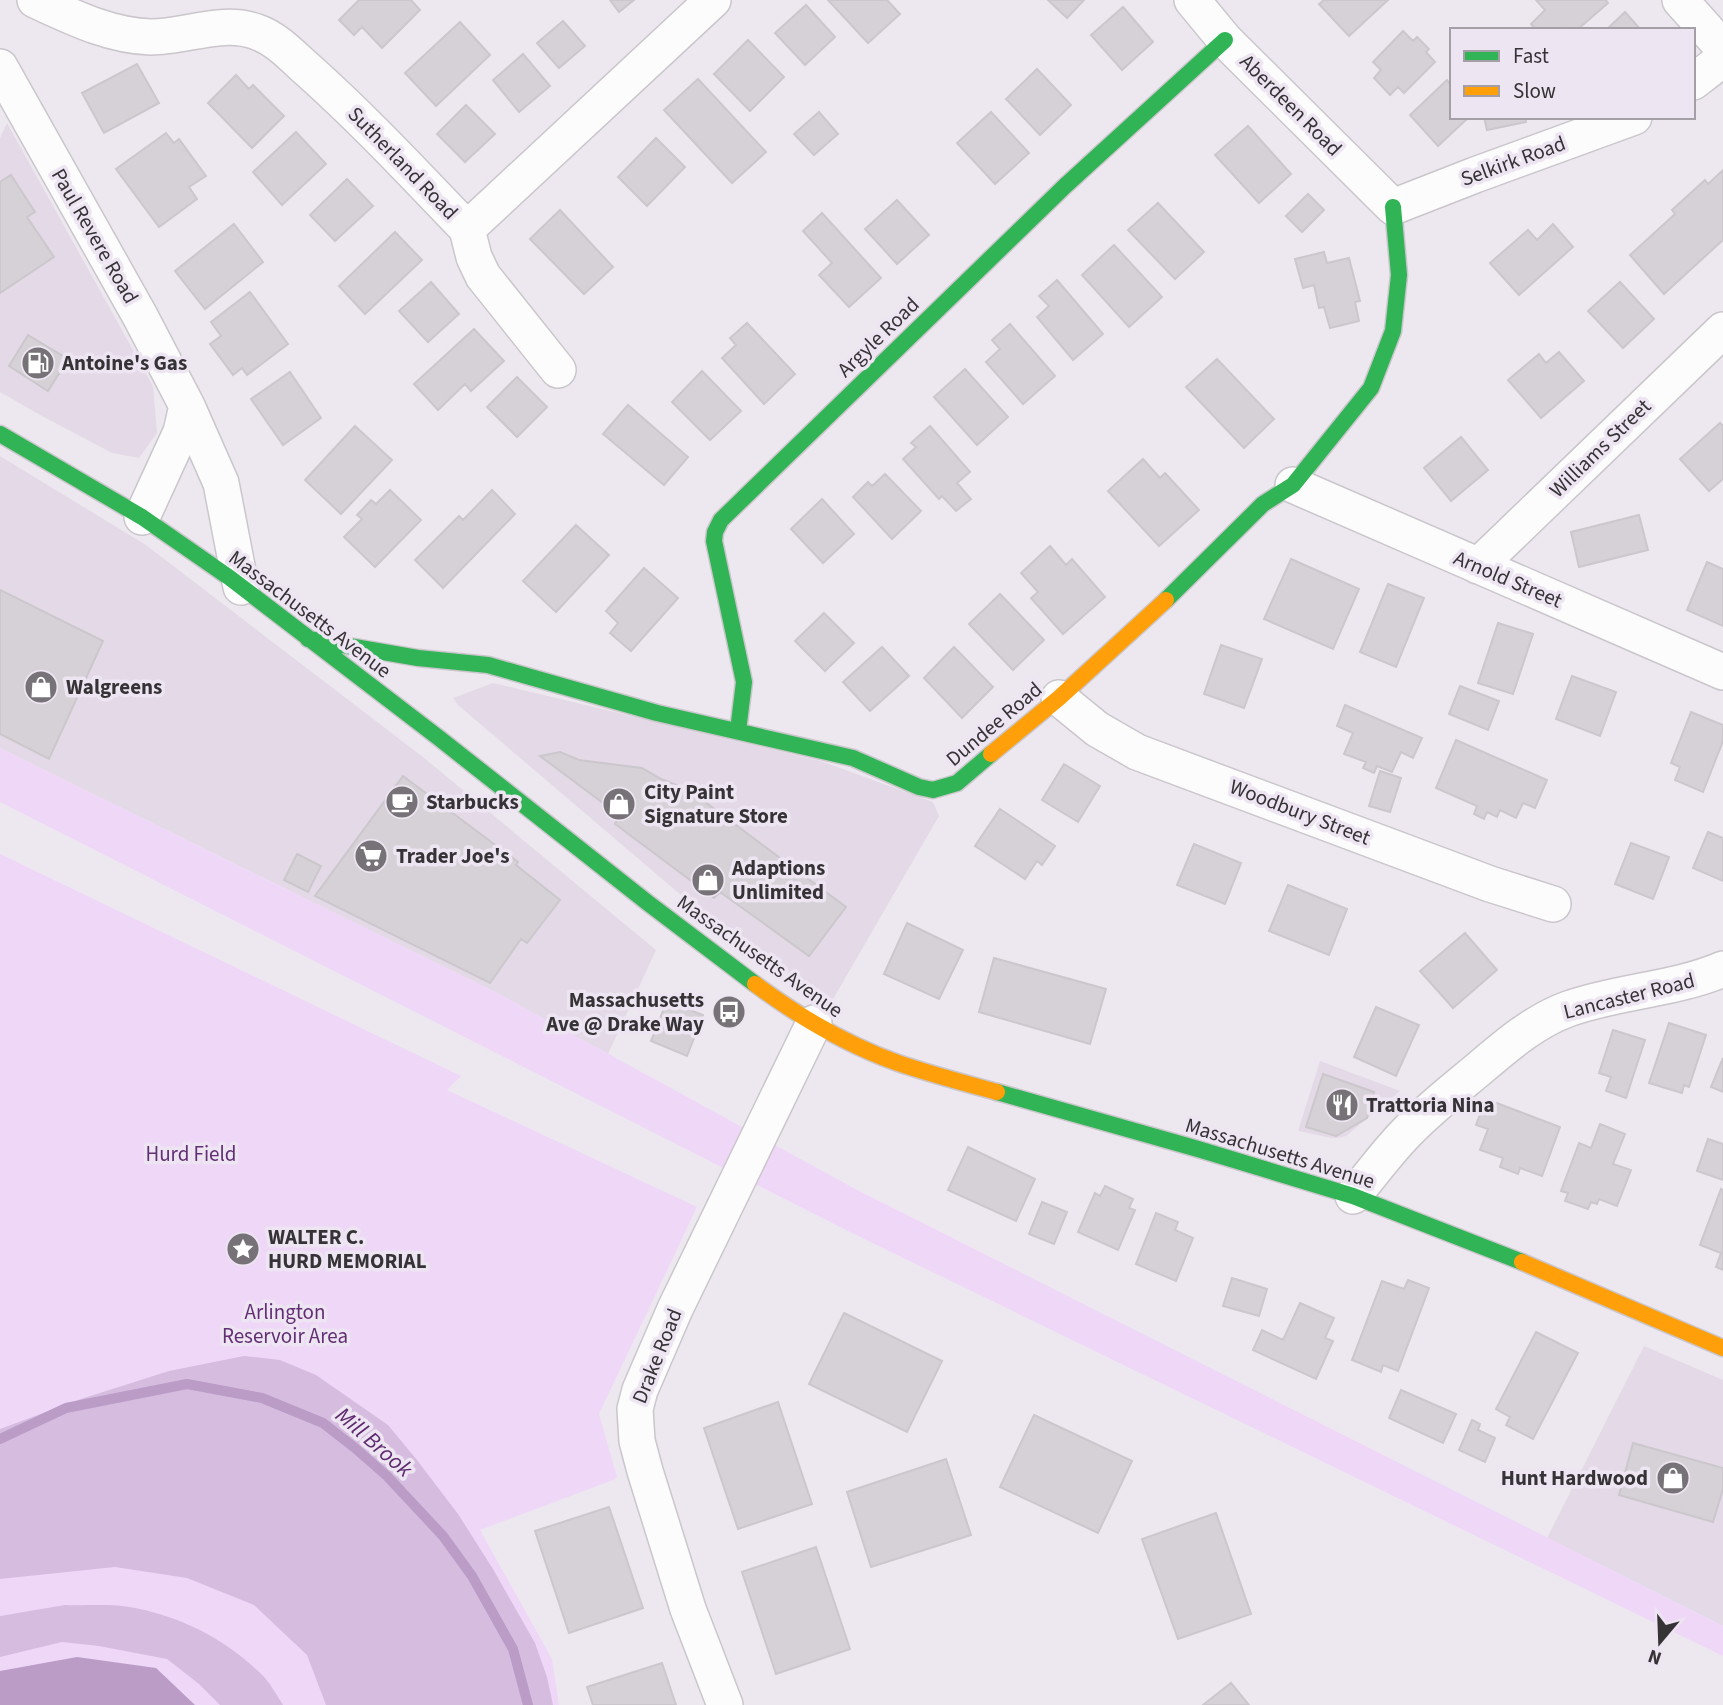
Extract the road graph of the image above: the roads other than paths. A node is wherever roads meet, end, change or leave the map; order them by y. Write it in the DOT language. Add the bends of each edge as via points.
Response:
graph roads {
  1 [pos="35,0"];
  2 [pos="713,0"];
  3 [pos="1192,0"];
  4 [pos="1680,0"];
  5 [pos="236,14"];
  6 [pos="1225,40"];
  7 [pos="1723,48"];
  8 [pos="1723,59"];
  9 [pos="0,67"];
  10 [pos="1695,80"];
  11 [pos="1628,119"];
  12 [pos="1393,207"];
  13 [pos="467,229"];
  14 [pos="1723,330"];
  15 [pos="558,370"];
  16 [pos="187,405"];
  17 [pos="0,434"];
  18 [pos="1293,485"];
  19 [pos="142,517"];
  20 [pos="1478,566"];
  21 [pos="241,587"];
  22 [pos="308,639"];
  23 [pos="1723,672"];
  24 [pos="1059,698"];
  25 [pos="738,731"];
  26 [pos="1553,904"];
  27 [pos="1723,969"];
  28 [pos="814,1023"];
  29 [pos="1353,1196"];
  30 [pos="1723,1348"];
  31 [pos="725,1705"];
  1 -- 5 [label="street, Sutherland Road" via="94,26 134,36 218,28"];
  2 -- 13 [label="street, Sutherland Road"];
  3 -- 6 [label="street, Aberdeen Road"];
  4 -- 7 [label="street"];
  5 -- 13 [label="street, Sutherland Road" via="274,40 349,106"];
  6 -- 12 [label="street, Aberdeen Road"];
  6 -- 25 [label="street, Argyle Road" via="1059,192 721,520 714,541 744,682"];
  8 -- 10 [label="street"];
  9 -- 16 [label="street, Paul Revere Road"];
  11 -- 12 [label="street, Selkirk Road"];
  12 -- 18 [label="street, Dundee Road" via="1399,275 1393,331 1371,388"];
  13 -- 15 [label="street" via="483,276"];
  14 -- 20 [label="street, Williams Street"];
  16 -- 19 [label="street" via="181,432"];
  16 -- 21 [label="street, Paul Revere Road" via="221,483"];
  17 -- 19 [label="street, Massachusetts Avenue"];
  18 -- 20 [label="street, Arnold Street"];
  18 -- 24 [label="street, Dundee Road" via="1263,504"];
  19 -- 21 [label="street, Massachusetts Avenue"];
  20 -- 23 [label="street, Arnold Street"];
  21 -- 22 [label="street, Massachusetts Avenue"];
  22 -- 25 [label="street, Dundee Road" via="488,665"];
  22 -- 28 [label="street, Massachusetts Avenue" via="648,903"];
  24 -- 25 [label="street, Dundee Road" via="967,776 933,790 853,758"];
  24 -- 26 [label="street, Woodbury Street" via="1097,729 1137,752"];
  27 -- 29 [label="street, Lancaster Road" via="1604,998 1535,1026 1505,1046 1408,1130"];
  28 -- 29 [label="street, Massachusetts Avenue" via="896,1062"];
  28 -- 31 [label="street, Drake Road" via="671,1319 635,1409 645,1471 688,1609"];
  29 -- 30 [label="street, Massachusetts Avenue" via="1521,1261"];
}
